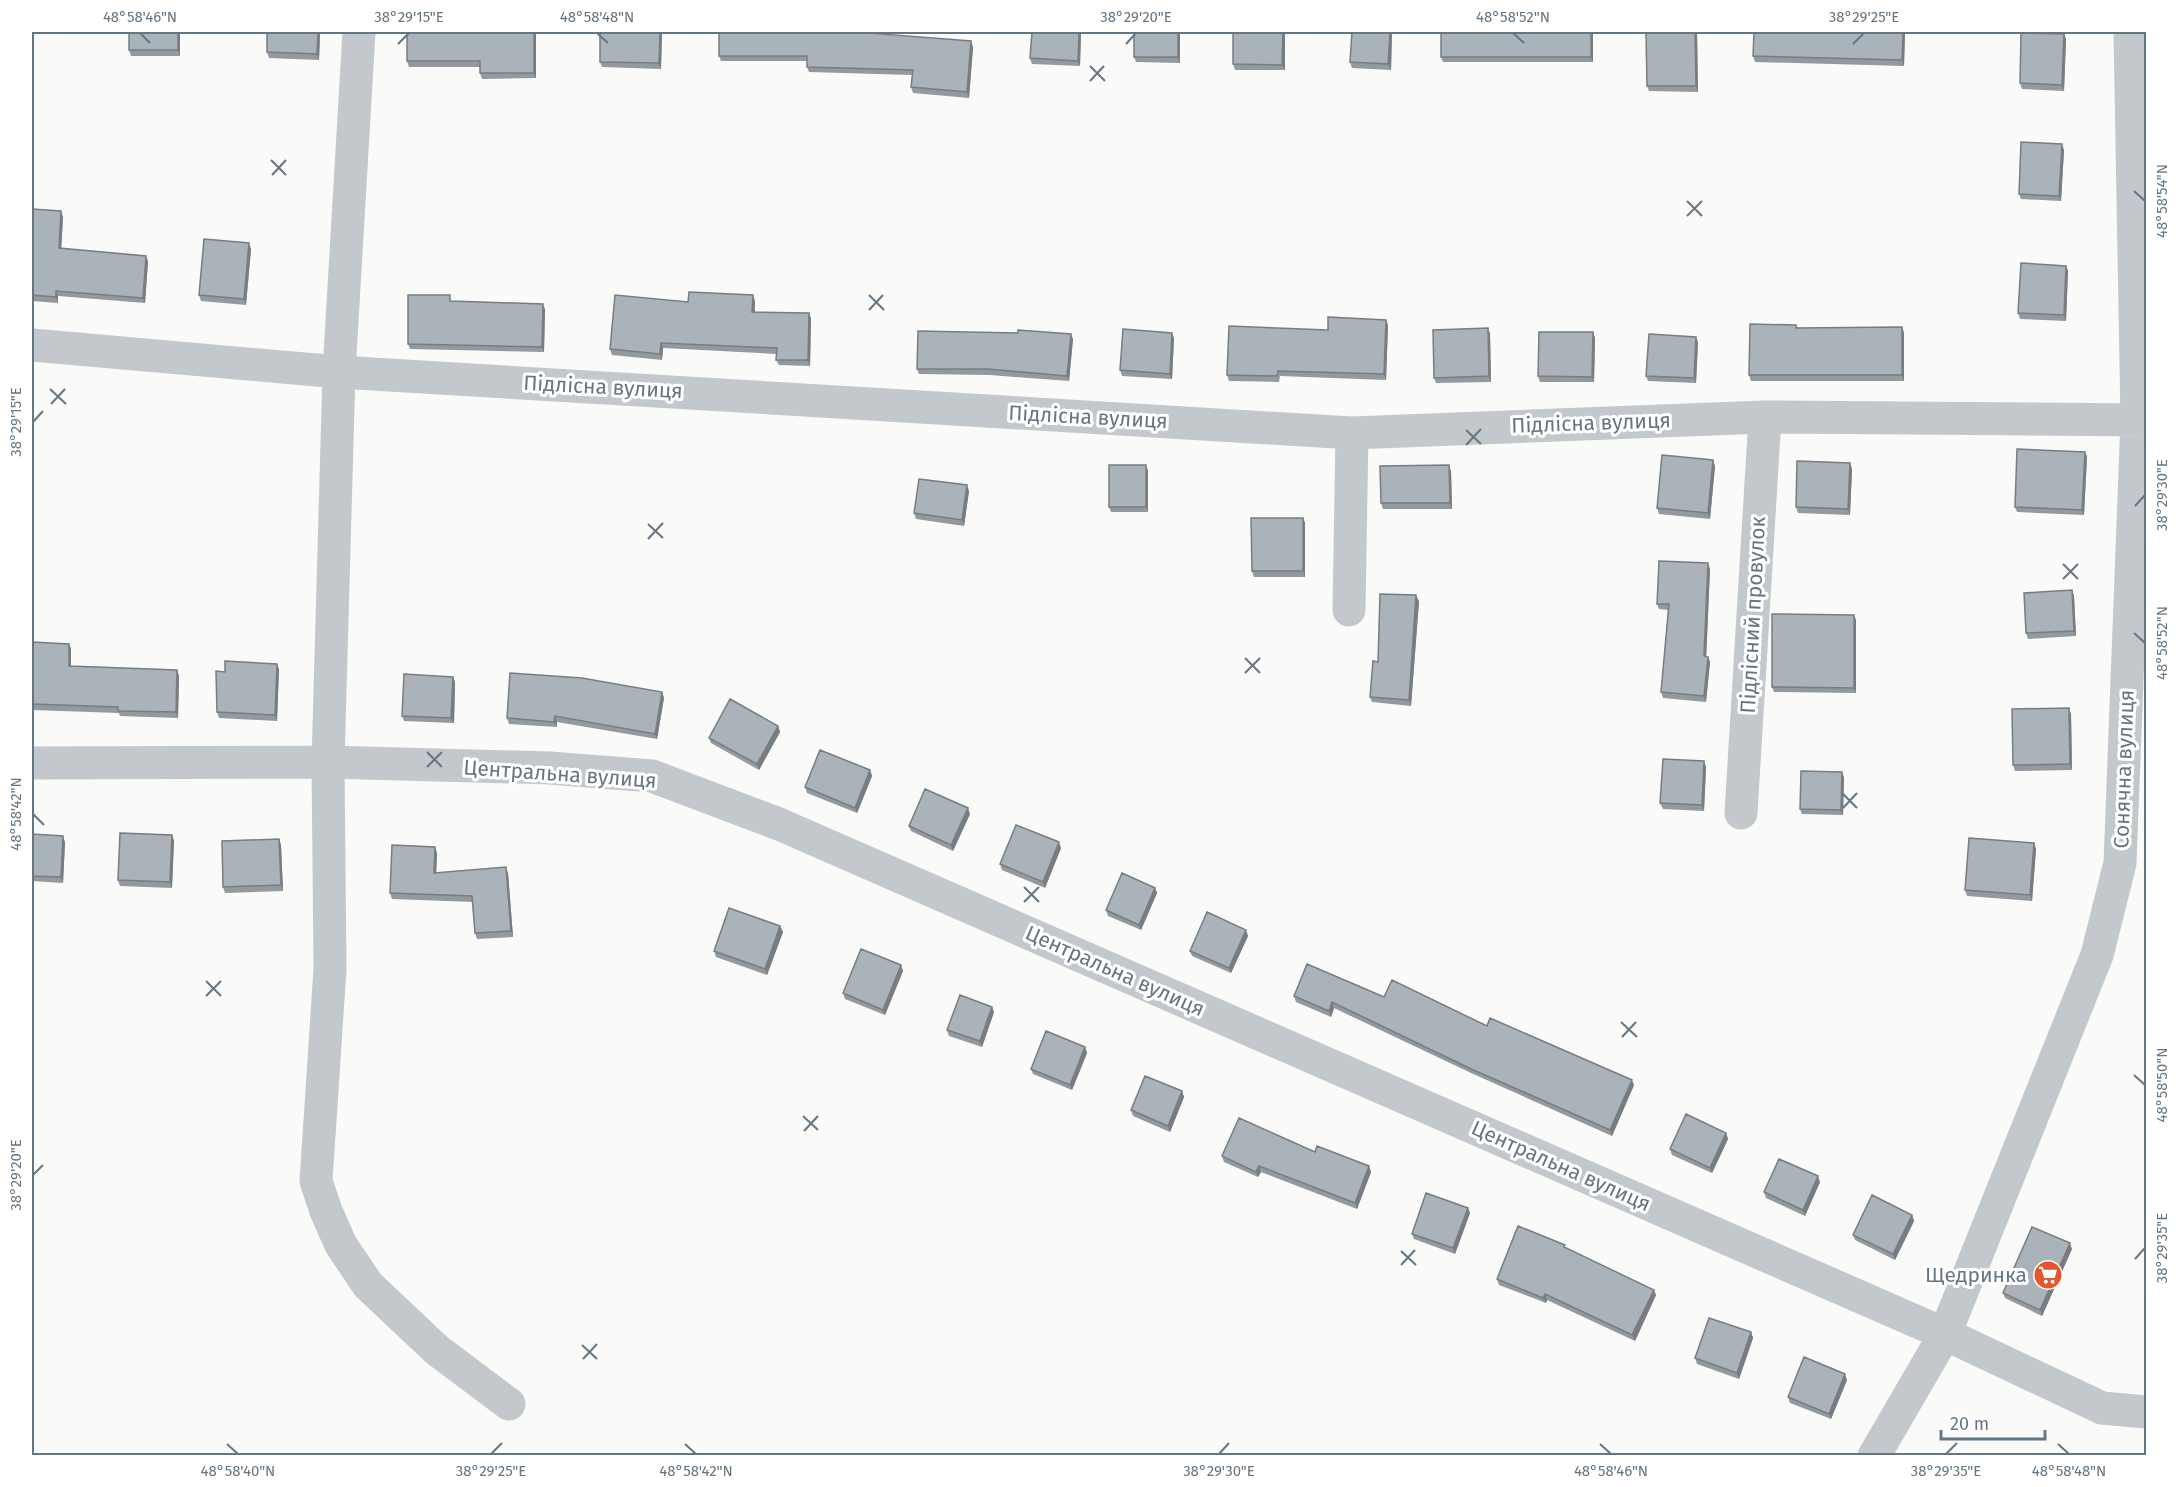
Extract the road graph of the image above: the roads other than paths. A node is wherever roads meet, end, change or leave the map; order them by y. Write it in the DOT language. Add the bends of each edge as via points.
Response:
graph roads {
  1 [pos="359,32"];
  2 [pos="2130,32"];
  3 [pos="32,345"];
  4 [pos="339,372"];
  5 [pos="1765,417"];
  6 [pos="2142,420"];
  7 [pos="1352,432"];
  8 [pos="1349,610"];
  9 [pos="328,762"];
  10 [pos="32,764"];
  11 [pos="1742,813"];
  12 [pos="2133,863"];
  13 [pos="1945,1334"];
  14 [pos="509,1404"];
  15 [pos="2146,1412"];
  16 [pos="1874,1455"];
  1 -- 4 [label="street"];
  2 -- 6 [label="street, Сонячна вулиця"];
  3 -- 4 [label="street, Підлісна вулиця"];
  4 -- 7 [label="street, Підлісна вулиця"];
  4 -- 9 [label="street"];
  5 -- 6 [label="street, Підлісна вулиця"];
  5 -- 7 [label="street, Підлісна вулиця"];
  5 -- 11 [label="street, Підлісний провулок"];
  6 -- 12 [label="street, Сонячна вулиця"];
  7 -- 8 [label="street"];
  9 -- 10 [label="street, Центральна вулиця"];
  9 -- 13 [label="street, Центральна вулиця" via="550,768 652,776 779,824"];
  9 -- 14 [label="street" via="330,969 316,1181 341,1245 368,1285 437,1350"];
  12 -- 13 [label="street, Сонячна вулиця"];
  13 -- 15 [label="street, Центральна вулиця" via="2102,1408"];
  13 -- 16 [label="street, Сонячна вулиця"];
}
